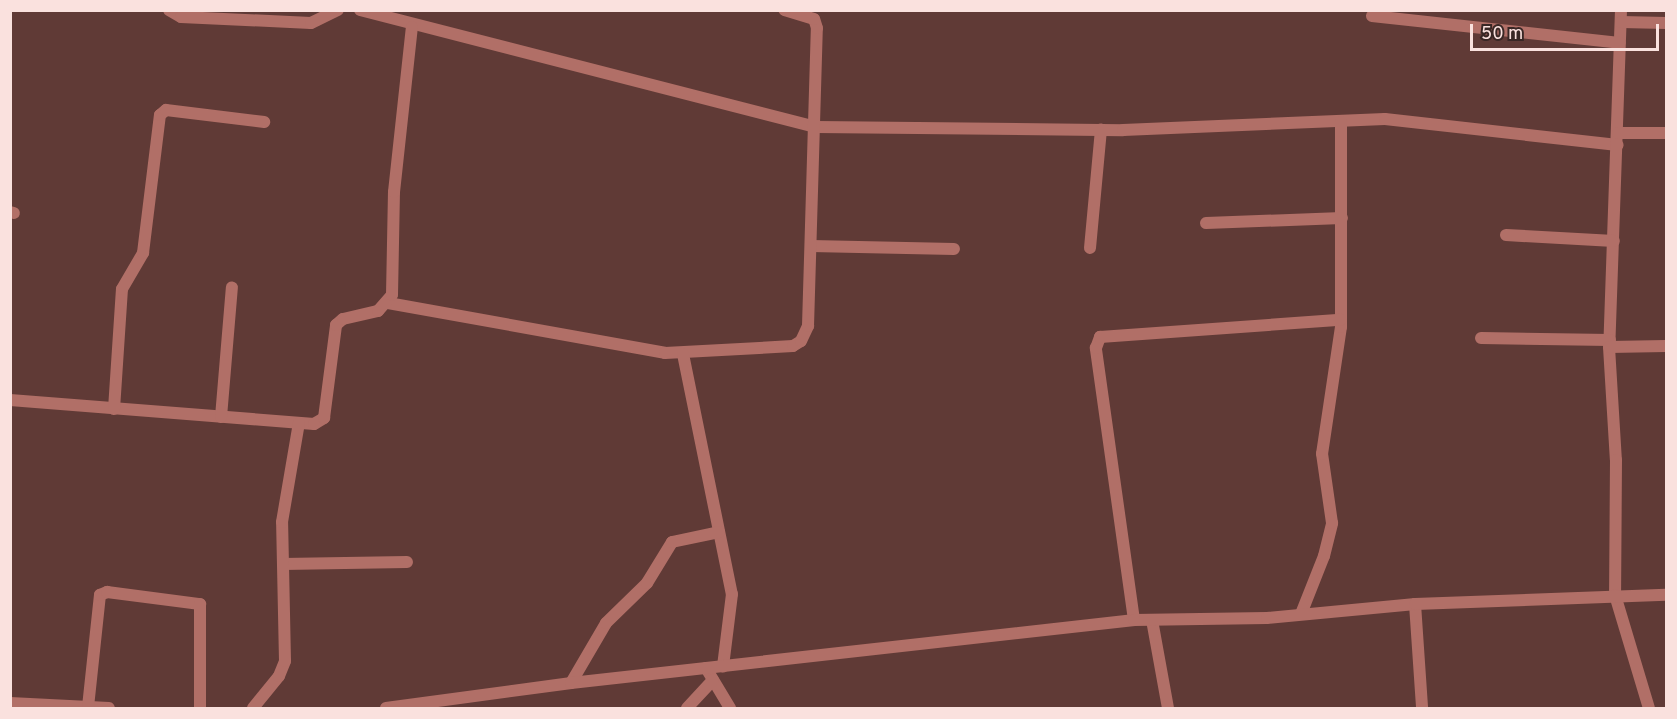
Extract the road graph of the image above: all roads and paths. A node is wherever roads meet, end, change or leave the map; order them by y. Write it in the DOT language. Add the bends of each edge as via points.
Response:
graph roads {
  1 [pos="169,10"];
  2 [pos="338,10"];
  3 [pos="360,10"];
  4 [pos="784,10"];
  5 [pos="813,15"];
  6 [pos="1372,16"];
  7 [pos="1621,16"];
  8 [pos="1666,23"];
  9 [pos="412,27"];
  10 [pos="1620,43"];
  11 [pos="264,122"];
  12 [pos="1341,122"];
  13 [pos="816,127"];
  14 [pos="1101,130"];
  15 [pos="1666,133"];
  16 [pos="1618,139"];
  17 [pos="1342,218"];
  18 [pos="1206,223"];
  19 [pos="1506,235"];
  20 [pos="1614,241"];
  21 [pos="812,246"];
  22 [pos="1089,248"];
  23 [pos="954,249"];
  24 [pos="232,287"];
  25 [pos="388,303"];
  26 [pos="1341,320"];
  27 [pos="1481,338"];
  28 [pos="1610,343"];
  29 [pos="1666,346"];
  30 [pos="682,354"];
  31 [pos="10,400"];
  32 [pos="114,409"];
  33 [pos="221,417"];
  34 [pos="299,423"];
  35 [pos="719,532"];
  36 [pos="407,562"];
  37 [pos="283,564"];
  38 [pos="1615,595"];
  39 [pos="1666,595"];
  40 [pos="1415,604"];
  41 [pos="1301,615"];
  42 [pos="1134,620"];
  43 [pos="1152,620"];
  44 [pos="723,666"];
  45 [pos="706,668"];
  46 [pos="712,680"];
  47 [pos="571,683"];
  48 [pos="10,703"];
  49 [pos="88,707"];
  50 [pos="109,708"];
  51 [pos="200,708"];
  52 [pos="253,708"];
  53 [pos="386,708"];
  54 [pos="687,708"];
  55 [pos="730,708"];
  56 [pos="1168,708"];
  57 [pos="1422,708"];
  58 [pos="1649,708"];
  1 -- 2 [label="street" via="181,16 311,23"];
  3 -- 9 [label="street"];
  4 -- 5 [label="street"];
  5 -- 13 [label="street" via="817,28"];
  6 -- 10 [label="street"];
  7 -- 8 [label="street"];
  7 -- 10 [label="street"];
  9 -- 13 [label="street"];
  9 -- 25 [label="street" via="393,204 394,287"];
  10 -- 16 [label="street"];
  11 -- 32 [label="street" via="166,110 160,115 143,253 122,289"];
  12 -- 14 [label="street"];
  12 -- 16 [label="street" via="1402,120"];
  12 -- 17 [label="street"];
  13 -- 14 [label="street"];
  13 -- 21 [label="street"];
  14 -- 22 [label="street"];
  15 -- 16 [label="street"];
  16 -- 20 [label="street"];
  17 -- 18 [label="street"];
  17 -- 26 [label="street"];
  19 -- 20 [label="street"];
  20 -- 28 [label="street"];
  21 -- 23 [label="street"];
  21 -- 30 [label="street" via="808,326 801,341 793,346"];
  24 -- 33 [label="street"];
  25 -- 30 [label="street"];
  25 -- 34 [label="street" via="378,311 343,319 336,325 324,418 314,424"];
  26 -- 41 [label="street" via="1322,454 1331,536"];
  26 -- 42 [label="street" via="1100,336 1096,348"];
  27 -- 28 [label="street"];
  28 -- 29 [label="street"];
  28 -- 38 [label="street" via="1616,460"];
  30 -- 35 [label="street"];
  31 -- 32 [label="street"];
  32 -- 33 [label="street"];
  33 -- 34 [label="street"];
  34 -- 37 [label="street" via="283,510"];
  35 -- 44 [label="street" via="732,600"];
  35 -- 47 [label="street" via="672,542 647,583 606,623"];
  36 -- 37 [label="street"];
  37 -- 52 [label="street" via="285,661 279,676"];
  38 -- 39 [label="street"];
  38 -- 40 [label="street"];
  38 -- 58 [label="street"];
  40 -- 41 [label="street"];
  40 -- 57 [label="street"];
  41 -- 43 [label="street"];
  42 -- 43 [label="street"];
  42 -- 44 [label="street"];
  43 -- 56 [label="street"];
  44 -- 45 [label="street"];
  45 -- 46 [label="street"];
  45 -- 47 [label="street"];
  46 -- 54 [label="street"];
  46 -- 55 [label="street"];
  47 -- 53 [label="street"];
  48 -- 49 [label="street"];
  49 -- 50 [label="street"];
  49 -- 51 [label="street" via="100,595 107,592 200,604"];
}
